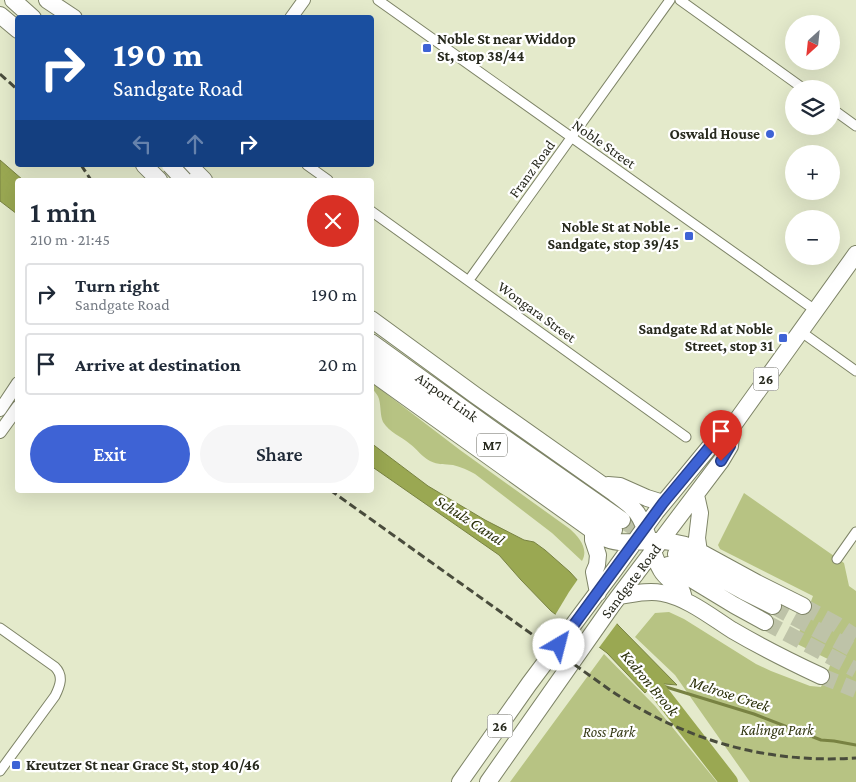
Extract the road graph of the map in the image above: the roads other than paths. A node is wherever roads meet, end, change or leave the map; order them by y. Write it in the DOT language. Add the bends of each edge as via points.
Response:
graph roads {
  1 [pos="13,0"];
  2 [pos="47,0"];
  3 [pos="304,0"];
  4 [pos="378,0"];
  5 [pos="670,0"];
  6 [pos="680,0"];
  7 [pos="0,15"];
  8 [pos="30,15"];
  9 [pos="70,15"];
  10 [pos="293,15"];
  11 [pos="15,28"];
  12 [pos="791,80"];
  13 [pos="840,114"];
  14 [pos="856,126"];
  15 [pos="572,138"];
  16 [pos="173,167"];
  17 [pos="175,167"];
  18 [pos="310,167"];
  19 [pos="153,174"];
  20 [pos="193,174"];
  21 [pos="325,178"];
  22 [pos="374,213"];
  23 [pos="856,254"];
  24 [pos="469,280"];
  25 [pos="815,310"];
  26 [pos="374,321"];
  27 [pos="800,331"];
  28 [pos="374,344"];
  29 [pos="374,360"];
  30 [pos="856,371"];
  31 [pos="374,374"];
  32 [pos="15,388"];
  33 [pos="0,410"];
  34 [pos="15,411"];
  35 [pos="732,427"];
  36 [pos="0,432"];
  37 [pos="686,437"];
  38 [pos="601,484"];
  39 [pos="696,496"];
  40 [pos="663,503"];
  41 [pos="593,532"];
  42 [pos="856,532"];
  43 [pos="648,541"];
  44 [pos="699,552"];
  45 [pos="837,559"];
  46 [pos="598,593"];
  47 [pos="684,599"];
  48 [pos="616,600"];
  49 [pos="773,606"];
  50 [pos="804,606"];
  51 [pos="765,622"];
  52 [pos="0,628"];
  53 [pos="821,676"];
  54 [pos="0,771"];
  55 [pos="460,782"];
  56 [pos="488,782"];
  1 -- 8 [label="highway"];
  2 -- 9 [label="highway"];
  3 -- 10 [label="street"];
  4 -- 15 [label="street, Noble Street"];
  5 -- 15 [label="street, Franz Road"];
  6 -- 12 [label="street"];
  7 -- 11 [label="highway"];
  13 -- 14 [label="street"];
  15 -- 24 [label="street, Franz Road"];
  15 -- 25 [label="street, Noble Street"];
  16 -- 19 [label="street"];
  17 -- 20 [label="highway, bridge"];
  18 -- 21 [label="street"];
  22 -- 24 [label="street, Wongara Street"];
  23 -- 25 [label="highway, Sandgate Road / 26"];
  24 -- 37 [label="street, Wongara Street"];
  25 -- 27 [label="highway, Sandgate Road / 26"];
  26 -- 38 [label="highway"];
  27 -- 30 [label="street"];
  27 -- 35 [label="highway, Sandgate Road / 26"];
  28 -- 29 [label="highway, Airport Link / M7" via="618,525 469,428"];
  31 -- 41 [label="highway"];
  32 -- 33 [label="street"];
  34 -- 36 [label="street"];
  35 -- 39 [label="highway, Sandgate Road / 26" via="730,446"];
  35 -- 40 [label="highway, Sandgate Road / 26" via="717,438"];
  38 -- 40 [label="highway" via="620,486"];
  38 -- 43 [label="highway" via="638,515"];
  39 -- 43 [label="highway, Sandgate Road / 26"];
  39 -- 44 [label="highway" via="700,513"];
  40 -- 43 [label="highway, Sandgate Road / 26"];
  41 -- 43 [label="highway" via="612,542"];
  41 -- 46 [label="highway" via="598,555 594,572"];
  42 -- 45 [label="street"];
  43 -- 44 [label="highway" via="679,543"];
  43 -- 46 [label="highway, Sandgate Road / 26"];
  43 -- 47 [label="highway" via="663,574 681,589"];
  43 -- 48 [label="highway, Sandgate Road / 26"];
  44 -- 50 [label="highway"];
  46 -- 55 [label="highway, Sandgate Road / 26"];
  47 -- 48 [label="highway" via="648,592"];
  47 -- 53 [label="highway" via="750,640"];
  48 -- 56 [label="highway, Sandgate Road / 26"];
  49 -- 51 [label="highway" via="672,560 734,605"];
  52 -- 54 [label="street" via="55,668 61,680 55,696"];
}
